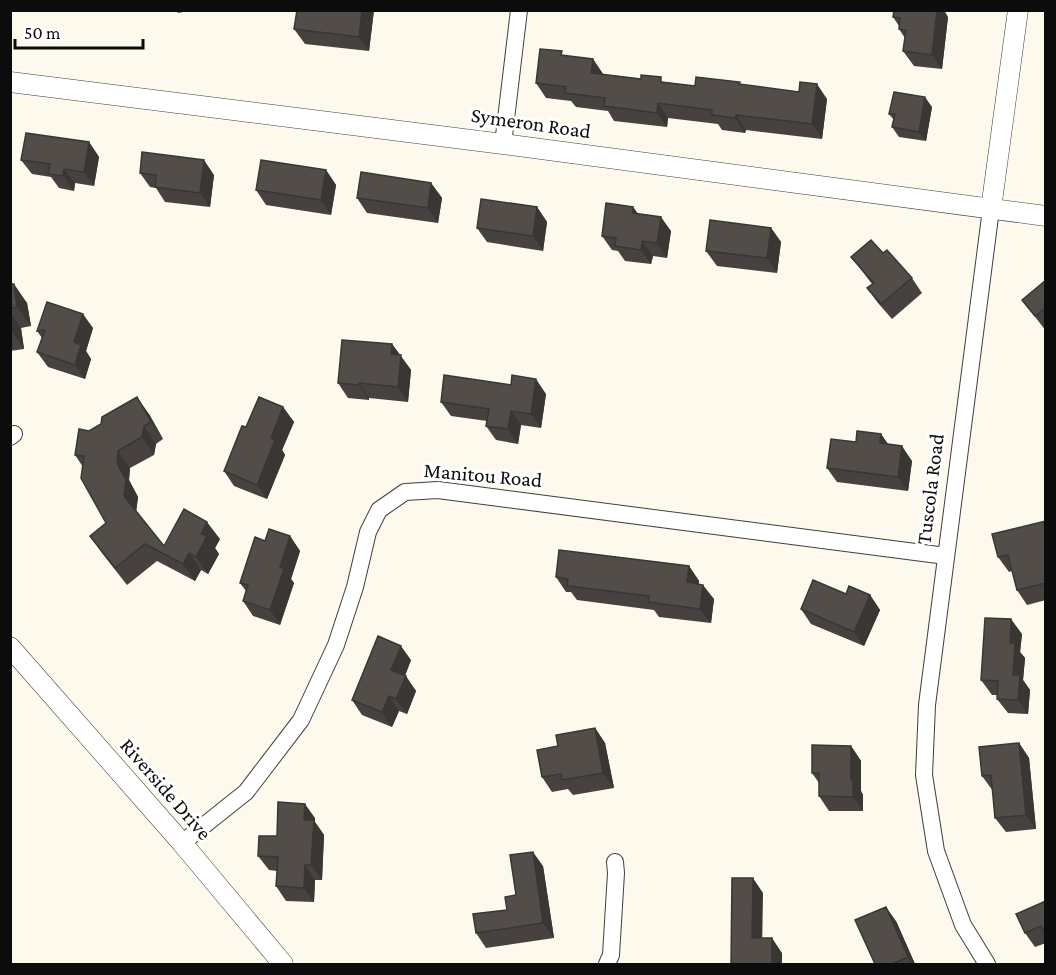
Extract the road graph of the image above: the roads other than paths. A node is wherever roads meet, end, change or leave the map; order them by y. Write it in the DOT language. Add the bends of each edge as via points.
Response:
graph roads {
  1 [pos="519,10"];
  2 [pos="1018,10"];
  3 [pos="10,82"];
  4 [pos="503,144"];
  5 [pos="991,209"];
  6 [pos="1046,216"];
  7 [pos="946,556"];
  8 [pos="10,647"];
  9 [pos="182,843"];
  10 [pos="615,862"];
  11 [pos="284,964"];
  12 [pos="607,964"];
  13 [pos="987,964"];
  1 -- 4 [label="street"];
  2 -- 5 [label="street, Tuscola Road"];
  3 -- 4 [label="street, Symeron Road"];
  4 -- 5 [label="street, Symeron Road"];
  5 -- 6 [label="street, Symeron Road"];
  5 -- 7 [label="street, Tuscola Road"];
  7 -- 9 [label="street, Manitou Road" via="438,490 405,492 380,510 368,532 336,645 301,720 246,792"];
  7 -- 13 [label="street, Tuscola Road" via="927,705 924,774 936,851 963,925"];
  8 -- 9 [label="street, Riverside Drive"];
  9 -- 11 [label="street, Riverside Drive"];
  10 -- 12 [label="street" via="611,955"];
}
